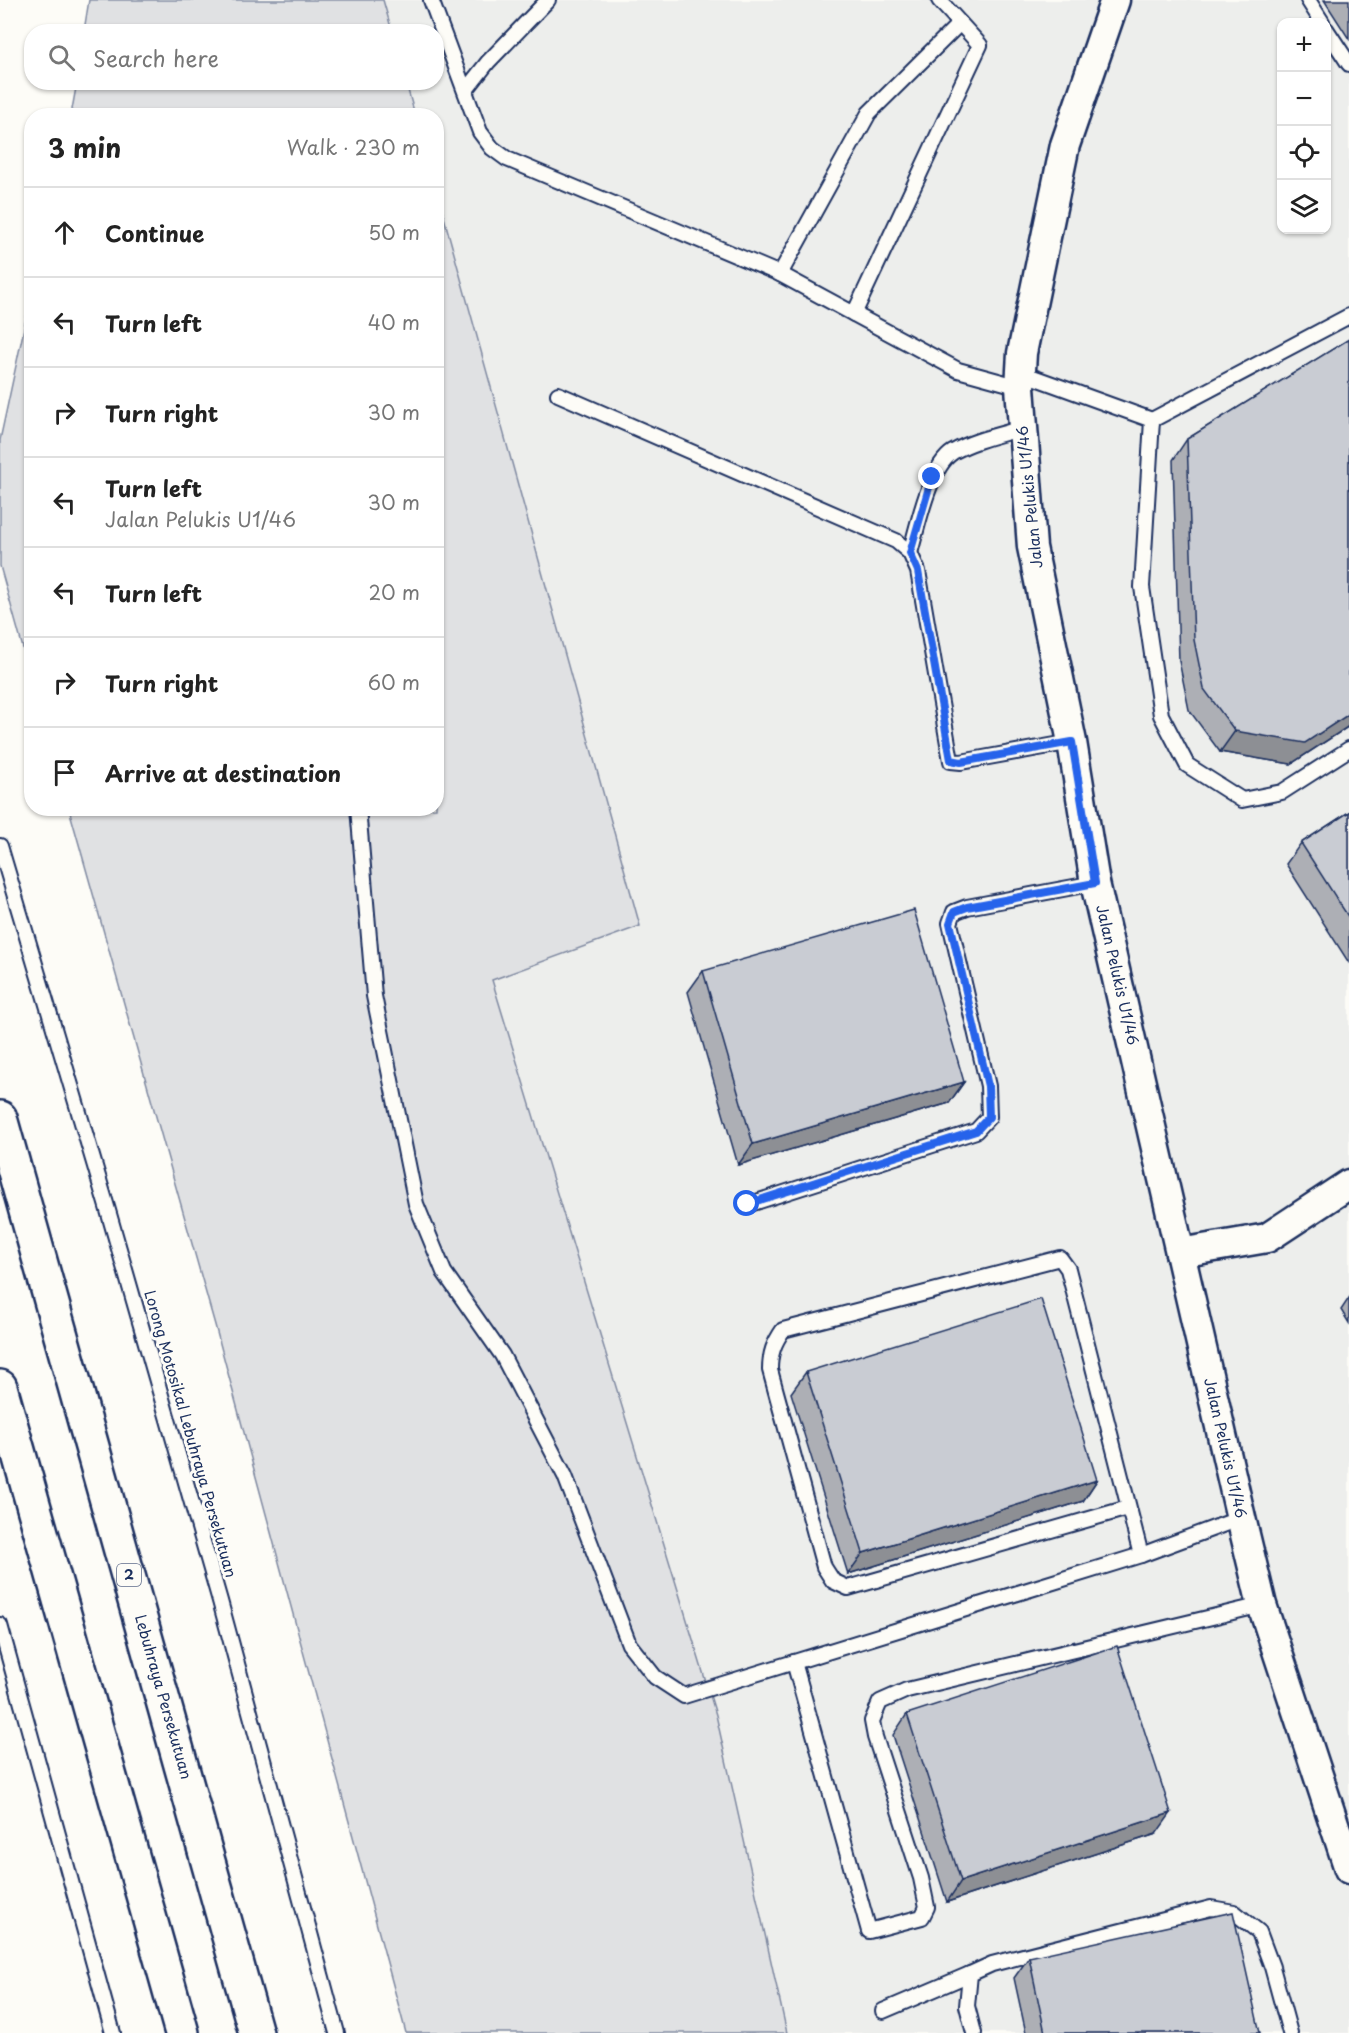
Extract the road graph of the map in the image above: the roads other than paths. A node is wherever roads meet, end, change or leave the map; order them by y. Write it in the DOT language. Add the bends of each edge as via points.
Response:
graph roads {
  1 [pos="431,0"];
  2 [pos="548,0"];
  3 [pos="939,0"];
  4 [pos="1115,0"];
  5 [pos="1308,0"];
  6 [pos="1319,18"];
  7 [pos="960,23"];
  8 [pos="438,24"];
  9 [pos="444,37"];
  10 [pos="1331,37"];
  11 [pos="1349,64"];
  12 [pos="466,90"];
  13 [pos="780,274"];
  14 [pos="854,314"];
  15 [pos="1349,316"];
  16 [pos="1019,380"];
  17 [pos="558,394"];
  18 [pos="1152,420"];
  19 [pos="1023,428"];
  20 [pos="910,553"];
  21 [pos="1072,742"];
  22 [pos="1349,749"];
  23 [pos="359,816"];
  24 [pos="0,846"];
  25 [pos="1095,883"];
  26 [pos="0,1118"];
  27 [pos="1349,1184"];
  28 [pos="747,1204"];
  29 [pos="1180,1253"];
  30 [pos="0,1387"];
  31 [pos="1128,1508"];
  32 [pos="1241,1518"];
  33 [pos="1141,1555"];
  34 [pos="1262,1605"];
  35 [pos="0,1625"];
  36 [pos="794,1662"];
  37 [pos="1349,1869"];
  38 [pos="970,1974"];
  39 [pos="883,2011"];
  40 [pos="113,2033"];
  41 [pos="182,2033"];
  42 [pos="256,2033"];
  43 [pos="337,2033"];
  44 [pos="974,2033"];
  45 [pos="1290,2033"];
  1 -- 8 [label="lane"];
  2 -- 12 [label="lane"];
  3 -- 7 [label="lane"];
  4 -- 16 [label="street, Jalan Pelukis U1/46" via="1065,145"];
  5 -- 6 [label="lane"];
  7 -- 13 [label="lane" via="869,113"];
  7 -- 14 [label="lane" via="980,45"];
  9 -- 12 [label="lane"];
  10 -- 11 [label="lane"];
  12 -- 13 [label="lane" via="480,132 507,159"];
  13 -- 14 [label="lane"];
  14 -- 16 [label="lane" via="958,370"];
  15 -- 18 [label="lane"];
  16 -- 18 [label="lane"];
  16 -- 19 [label="street, Jalan Pelukis U1/46"];
  17 -- 20 [label="lane" via="896,541"];
  18 -- 22 [label="lane" via="1142,587 1161,715 1187,765 1242,800 1282,792"];
  19 -- 20 [label="lane" via="976,441 951,454 932,477"];
  19 -- 21 [label="street, Jalan Pelukis U1/46" via="1032,547"];
  20 -- 21 [label="lane" via="918,571 951,760 961,762"];
  21 -- 25 [label="street, Jalan Pelukis U1/46"];
  23 -- 36 [label="lane" via="374,996 416,1204 444,1272 502,1355 565,1476 629,1644 655,1677 684,1696"];
  24 -- 43 [label="lane, Lorong Motosikal Lebuhraya Persekutuan" via="220,1601"];
  25 -- 28 [label="lane" via="954,912 950,923 988,1086 989,1117 976,1131"];
  25 -- 29 [label="street, Jalan Pelukis U1/46"];
  26 -- 42 [label="highway, Lebuhraya Persekutuan / 2"];
  27 -- 29 [label="street" via="1267,1238"];
  29 -- 32 [label="street, Jalan Pelukis U1/46"];
  30 -- 41 [label="highway"];
  31 -- 31 [label="lane" via="1068,1269 1060,1258 783,1330 774,1344 770,1370 824,1567 832,1581 848,1588"];
  31 -- 33 [label="lane"];
  32 -- 33 [label="lane"];
  32 -- 34 [label="street, Jalan Pelukis U1/46"];
  33 -- 36 [label="lane"];
  34 -- 36 [label="lane" via="907,1690 880,1702 872,1721 875,1737 927,1907 922,1917 869,1931"];
  34 -- 37 [label="street, Jalan Pelukis U1/46"];
  35 -- 40 [label="lane"];
  38 -- 39 [label="lane"];
  38 -- 44 [label="lane" via="968,2006"];
  38 -- 45 [label="lane" via="992,1964 1211,1908 1234,1912 1259,1932"];
}
